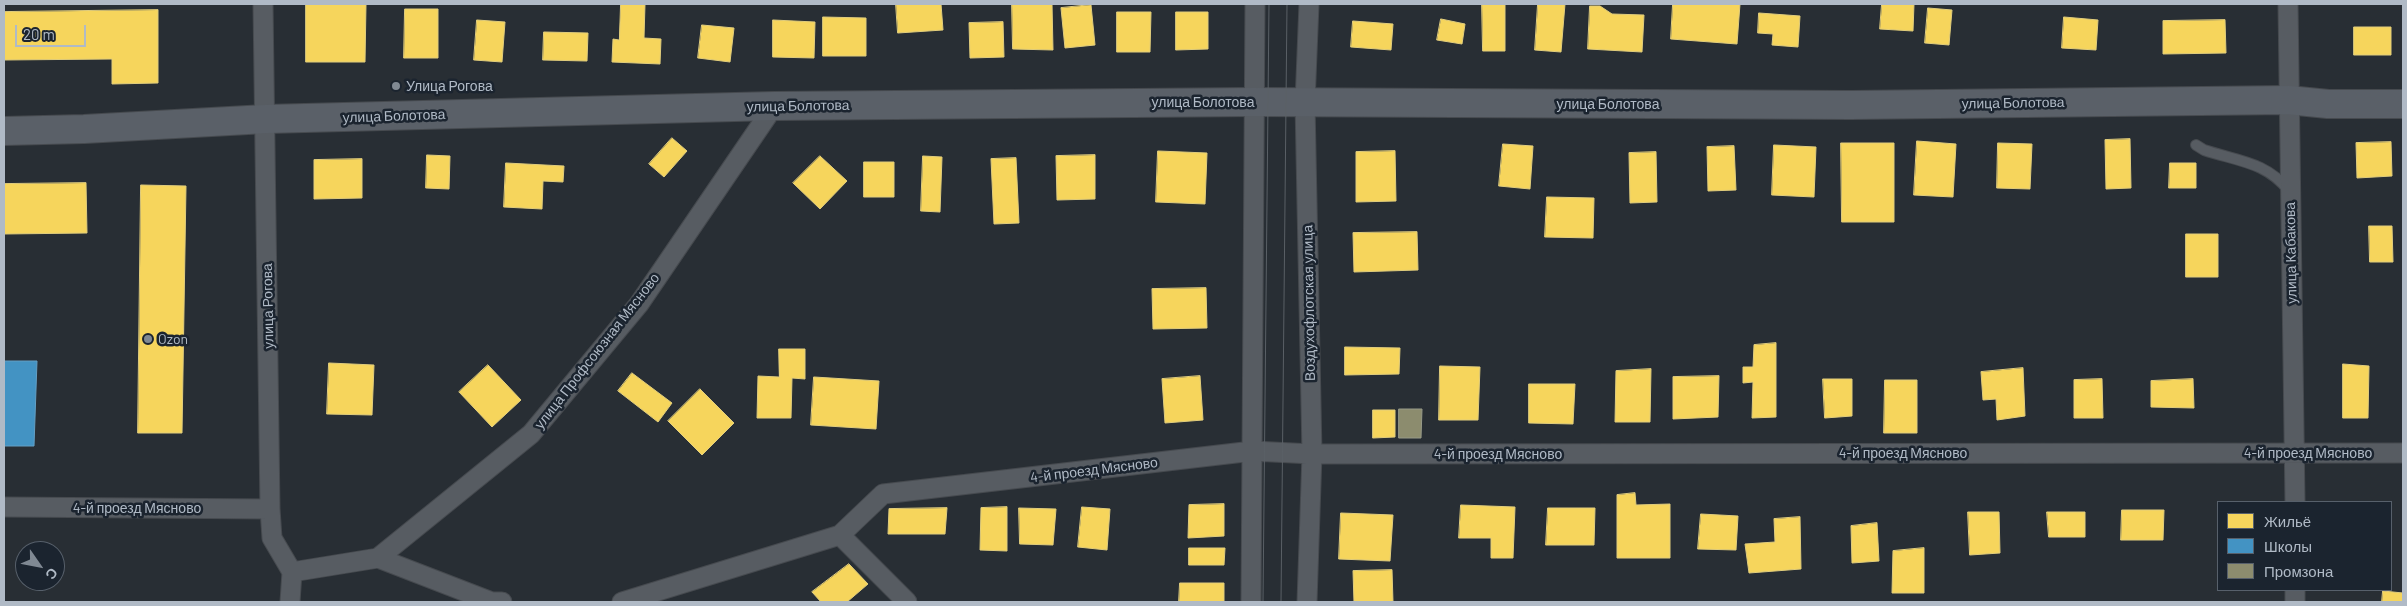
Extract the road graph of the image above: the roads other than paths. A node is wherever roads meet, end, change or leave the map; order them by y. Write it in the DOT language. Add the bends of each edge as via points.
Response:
graph roads {
  1 [pos="263,4"];
  2 [pos="1255,4"];
  3 [pos="1308,4"];
  4 [pos="2288,4"];
  5 [pos="2288,100"];
  6 [pos="1254,102"];
  7 [pos="1305,103"];
  8 [pos="2403,104"];
  9 [pos="774,106"];
  10 [pos="266,119"];
  11 [pos="4,131"];
  12 [pos="2196,145"];
  13 [pos="2290,192"];
  14 [pos="1253,451"];
  15 [pos="2294,453"];
  16 [pos="2403,453"];
  17 [pos="1312,454"];
  18 [pos="2295,501"];
  19 [pos="4,507"];
  20 [pos="270,509"];
  21 [pos="840,535"];
  22 [pos="378,558"];
  23 [pos="292,572"];
  24 [pos="290,602"];
  25 [pos="502,602"];
  26 [pos="622,602"];
  27 [pos="907,602"];
  28 [pos="1251,602"];
  29 [pos="1307,602"];
  1 -- 10 [label="street, улица Рогова"];
  2 -- 6 [label="street"];
  3 -- 7 [label="street, Воздухофлотская улица"];
  4 -- 5 [label="street, улица Кабакова"];
  5 -- 7 [label="street, улица Болотова" via="1861,105"];
  5 -- 8 [label="street, улица Болотова" via="2328,104"];
  5 -- 13 [label="street, улица Кабакова"];
  6 -- 7 [label="street, улица Болотова"];
  6 -- 9 [label="street, улица Болотова"];
  6 -- 14 [label="street"];
  7 -- 17 [label="street, Воздухофлотская улица"];
  9 -- 10 [label="street, улица Болотова"];
  9 -- 22 [label="street, улица Профсоюзная Мясново" via="639,304 531,434"];
  10 -- 11 [label="street, улица Болотова"];
  10 -- 20 [label="street, улица Рогова"];
  12 -- 13 [label="lane" via="2266,169"];
  13 -- 15 [label="street, улица Кабакова"];
  14 -- 17 [label="street, 4-й проезд Мясново"];
  14 -- 21 [label="street, 4-й проезд Мясново" via="882,494"];
  14 -- 28 [label="street"];
  15 -- 16 [label="street, 4-й проезд Мясново"];
  15 -- 17 [label="street, 4-й проезд Мясново"];
  15 -- 18 [label="street, улица Кабакова"];
  17 -- 29 [label="street, Воздухофлотская улица"];
  19 -- 20 [label="street, 4-й проезд Мясново"];
  20 -- 23 [label="street, улица Рогова" via="272,538"];
  21 -- 26 [label="street, 4-й проезд Мясново"];
  21 -- 27 [label="street"];
  22 -- 23 [label="street"];
  22 -- 25 [label="street" via="492,602"];
  23 -- 24 [label="street"];
}
